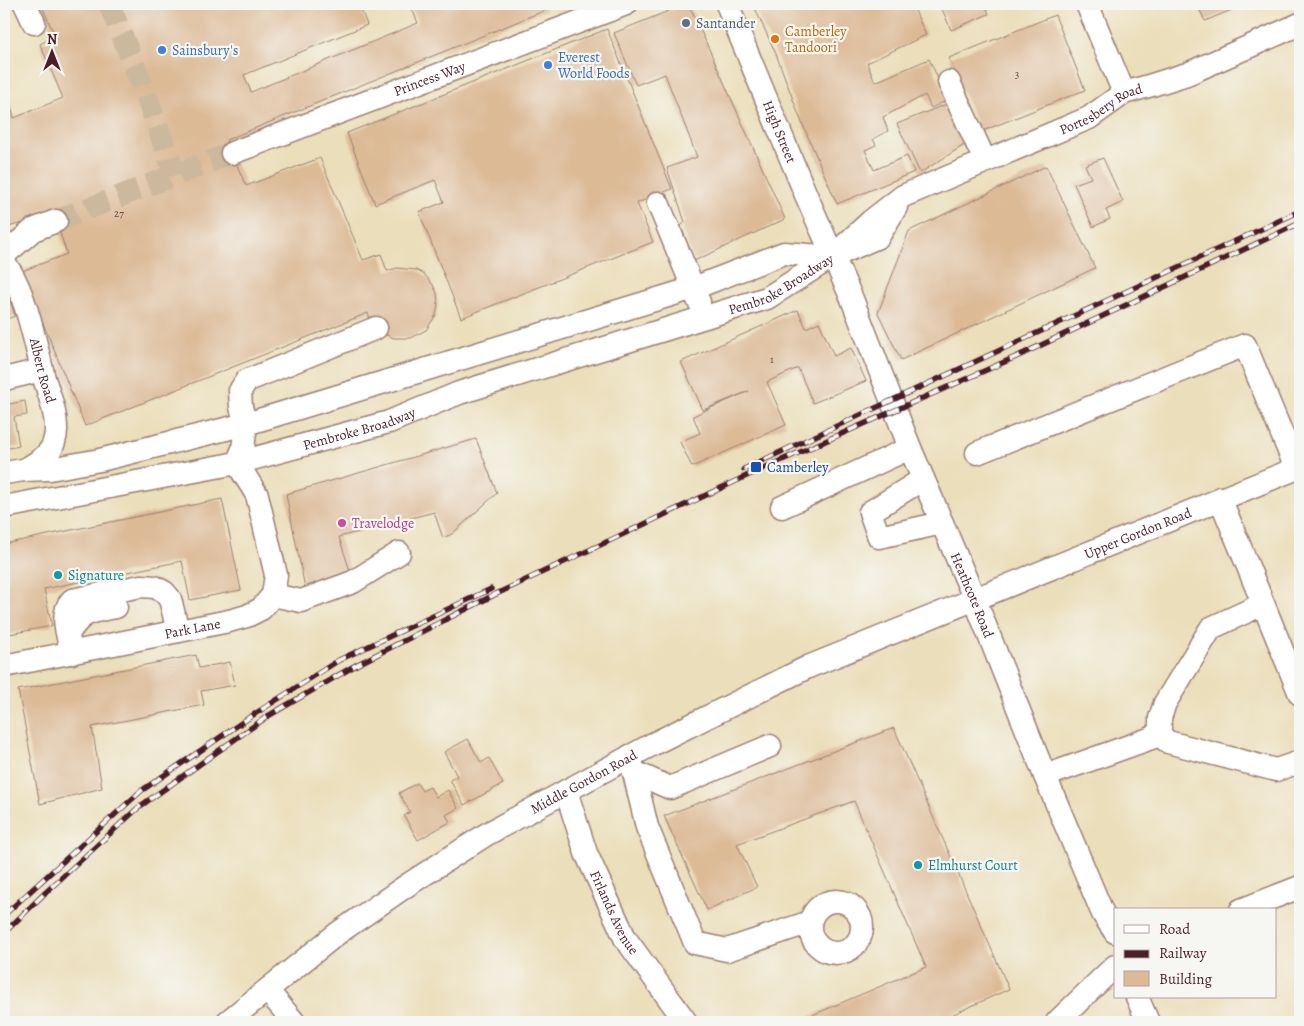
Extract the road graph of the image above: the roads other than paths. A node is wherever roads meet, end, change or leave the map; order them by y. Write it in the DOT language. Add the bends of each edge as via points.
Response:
graph roads {
  1 [pos="626,4"];
  2 [pos="728,4"];
  3 [pos="1087,4"];
  4 [pos="574,13"];
  5 [pos="1300,24"];
  6 [pos="949,82"];
  7 [pos="1124,93"];
  8 [pos="232,154"];
  9 [pos="985,161"];
  10 [pos="658,203"];
  11 [pos="56,221"];
  12 [pos="4,255"];
  13 [pos="832,257"];
  14 [pos="4,263"];
  15 [pos="694,288"];
  16 [pos="705,317"];
  17 [pos="376,328"];
  18 [pos="42,370"];
  19 [pos="4,378"];
  20 [pos="246,424"];
  21 [pos="910,448"];
  22 [pos="977,452"];
  23 [pos="268,455"];
  24 [pos="238,463"];
  25 [pos="1298,468"];
  26 [pos="14,472"];
  27 [pos="923,479"];
  28 [pos="257,495"];
  29 [pos="1220,498"];
  30 [pos="4,507"];
  31 [pos="782,507"];
  32 [pos="942,523"];
  33 [pos="399,553"];
  34 [pos="273,595"];
  35 [pos="974,600"];
  36 [pos="134,603"];
  37 [pos="1263,604"];
  38 [pos="178,631"];
  39 [pos="70,643"];
  40 [pos="4,666"];
  41 [pos="1300,694"];
  42 [pos="1160,735"];
  43 [pos="770,746"];
  44 [pos="1300,762"];
  45 [pos="632,764"];
  46 [pos="1045,776"];
  47 [pos="566,791"];
  48 [pos="1300,887"];
  49 [pos="1246,908"];
  50 [pos="810,922"];
  51 [pos="1114,930"];
  52 [pos="1114,967"];
  53 [pos="266,990"];
  54 [pos="1137,998"];
  55 [pos="227,1022"];
  56 [pos="294,1022"];
  57 [pos="686,1022"];
  58 [pos="1057,1022"];
  59 [pos="1148,1022"];
  1 -- 4 [label="street, Princess Way"];
  2 -- 13 [label="street, High Street"];
  3 -- 7 [label="street"];
  4 -- 8 [label="street, Princess Way"];
  5 -- 7 [label="street, Portesbery Road" via="1186,74"];
  6 -- 9 [label="street"];
  7 -- 9 [label="street, Portesbery Road" via="1089,118"];
  9 -- 13 [label="street, Portesbery Road" via="903,196"];
  10 -- 15 [label="street"];
  11 -- 12 [label="street" via="33,230"];
  13 -- 15 [label="street, Pembroke Broadway" via="784,253"];
  13 -- 16 [label="street, Pembroke Broadway" via="767,298"];
  13 -- 21 [label="street, Heathcote Road" via="852,299"];
  14 -- 18 [label="street, Albert Road" via="33,313"];
  15 -- 16 [label="street, Pembroke Broadway"];
  15 -- 20 [label="street, Pembroke Broadway"];
  16 -- 23 [label="street, Pembroke Broadway" via="459,393 389,422"];
  17 -- 20 [label="street" via="246,381 240,391"];
  18 -- 19 [label="street"];
  18 -- 26 [label="street, Albert Road" via="54,414 54,444 42,460"];
  20 -- 24 [label="street"];
  20 -- 26 [label="street, Pembroke Broadway" via="90,462"];
  21 -- 27 [label="street, Heathcote Road"];
  21 -- 31 [label="street"];
  22 -- 25 [label="street" via="1245,344"];
  23 -- 24 [label="street, Pembroke Broadway"];
  23 -- 28 [label="street"];
  24 -- 28 [label="street"];
  24 -- 30 [label="street, Pembroke Broadway"];
  25 -- 29 [label="street, Upper Gordon Road"];
  27 -- 32 [label="street, Heathcote Road"];
  27 -- 32 [label="street" via="870,512 879,537"];
  28 -- 34 [label="street" via="276,575"];
  29 -- 35 [label="street, Upper Gordon Road"];
  29 -- 37 [label="street"];
  32 -- 35 [label="street, Heathcote Road"];
  33 -- 34 [label="street" via="353,582 301,601"];
  34 -- 38 [label="street, Park Lane" via="261,609 247,616"];
  35 -- 45 [label="street, Middle Gordon Road" via="808,667"];
  35 -- 46 [label="street, Heathcote Road"];
  36 -- 39 [label="street" via="89,612 76,621"];
  37 -- 41 [label="street"];
  37 -- 42 [label="street" via="1211,628 1165,703 1160,718"];
  38 -- 39 [label="street, Park Lane"];
  38 -- 39 [label="street" via="170,599 155,587 141,586 72,600 65,615"];
  39 -- 40 [label="street, Park Lane"];
  42 -- 44 [label="street" via="1168,742 1276,770"];
  42 -- 46 [label="street"];
  43 -- 45 [label="street" via="670,788"];
  45 -- 47 [label="street, Middle Gordon Road"];
  45 -- 50 [label="street" via="647,827 695,943 727,950"];
  46 -- 51 [label="street, Heathcote Road" via="1103,914"];
  47 -- 53 [label="street, Middle Gordon Road" via="487,834 406,886 338,933"];
  47 -- 57 [label="street, Firlands Avenue" via="586,853 625,938"];
  48 -- 49 [label="street"];
  52 -- 58 [label="street"];
  53 -- 55 [label="street, Middle Gordon Road"];
  53 -- 56 [label="street"];
  54 -- 59 [label="street"];
}
